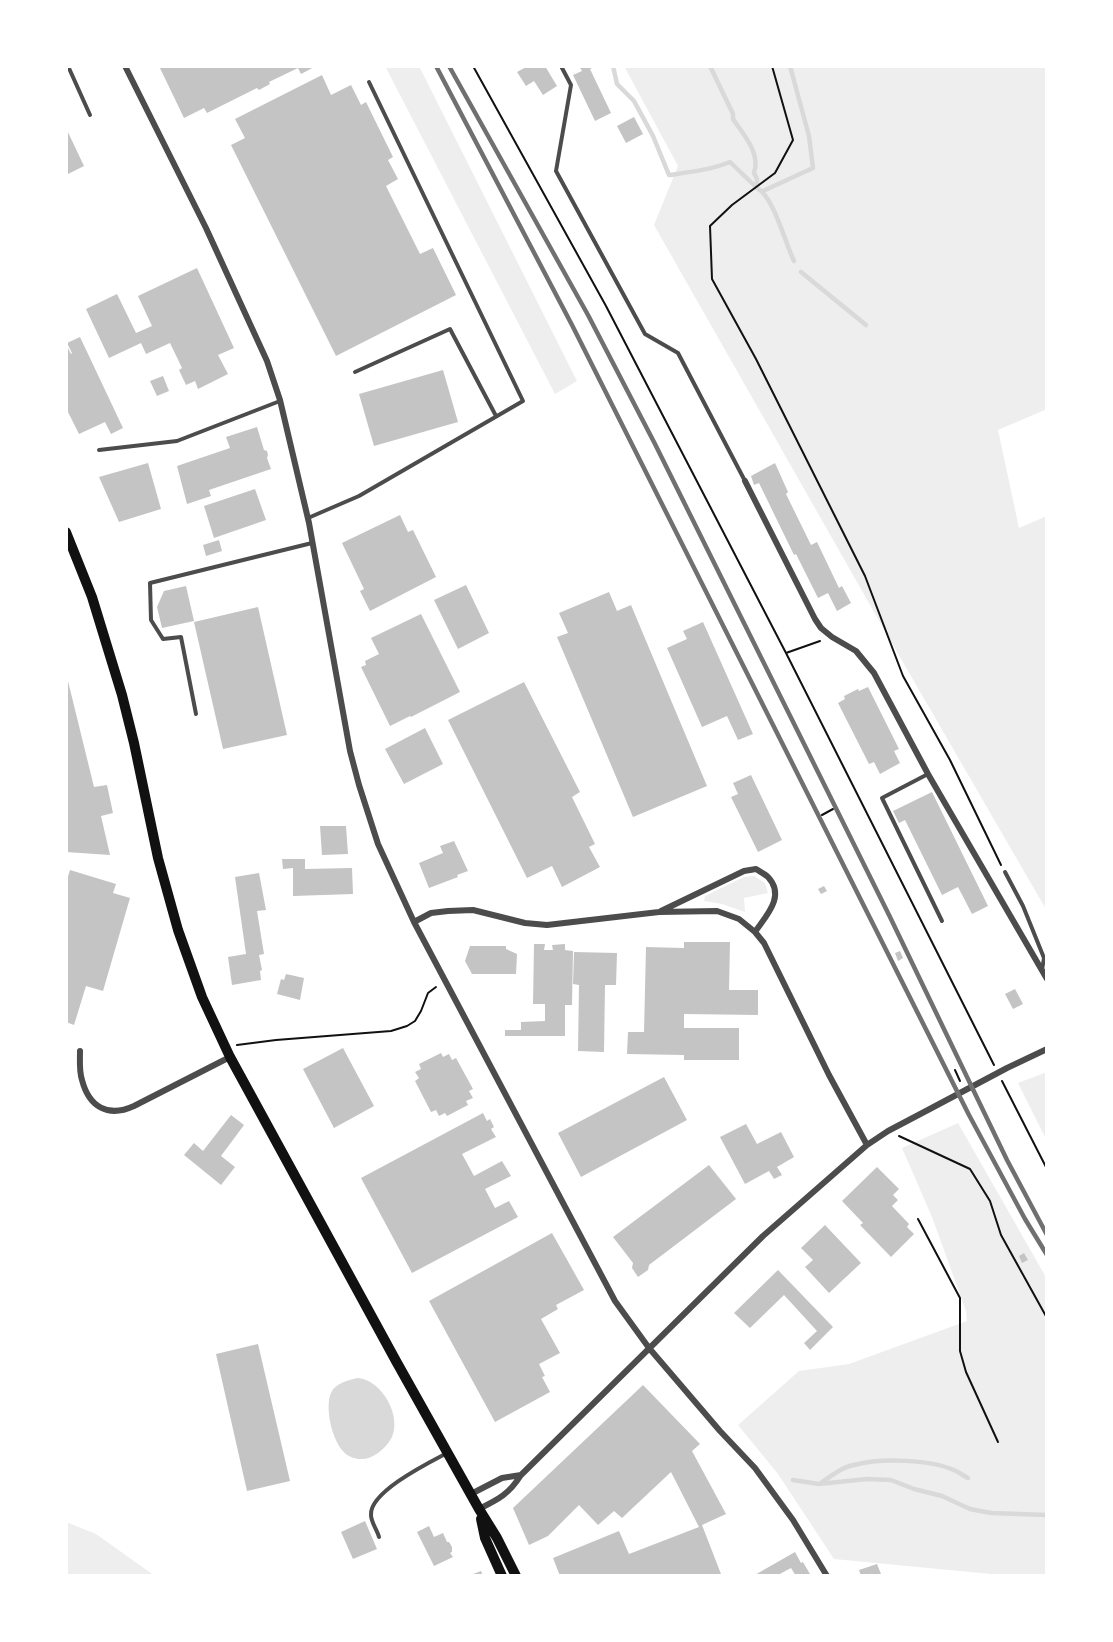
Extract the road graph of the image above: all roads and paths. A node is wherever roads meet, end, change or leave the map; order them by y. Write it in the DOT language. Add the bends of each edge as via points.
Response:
graph roads {
  1 [pos="68,66"];
  2 [pos="124,66"];
  3 [pos="473,66"];
  4 [pos="561,66"];
  5 [pos="772,66"];
  6 [pos="369,82"];
  7 [pos="90,115"];
  8 [pos="355,372"];
  9 [pos="280,400"];
  10 [pos="496,416"];
  11 [pos="99,450"];
  12 [pos="745,481"];
  13 [pos="308,518"];
  14 [pos="66,532"];
  15 [pos="312,543"];
  16 [pos="832,637"];
  17 [pos="786,653"];
  18 [pos="196,714"];
  19 [pos="928,774"];
  20 [pos="833,809"];
  21 [pos="822,815"];
  22 [pos="1005,873"];
  23 [pos="659,912"];
  24 [pos="942,921"];
  25 [pos="414,922"];
  26 [pos="755,932"];
  27 [pos="1042,971"];
  28 [pos="1047,979"];
  29 [pos="445,981"];
  30 [pos="1047,1049"];
  31 [pos="80,1051"];
  32 [pos="228,1052"];
  33 [pos="988,1054"];
  34 [pos="1008,1095"];
  35 [pos="888,1131"];
  36 [pos="867,1145"];
  37 [pos="1047,1169"];
  38 [pos="918,1219"];
  39 [pos="1047,1318"];
  40 [pos="649,1348"];
  41 [pos="998,1442"];
  42 [pos="448,1453"];
  43 [pos="521,1474"];
  44 [pos="471,1494"];
  45 [pos="479,1509"];
  46 [pos="379,1537"];
  47 [pos="502,1576"];
  48 [pos="516,1576"];
  49 [pos="827,1576"];
  1 -- 7 [label="lane"];
  2 -- 9 [label="street" via="206,228 267,360"];
  3 -- 17 [label="path" via="606,306"];
  4 -- 12 [label="lane" via="571,85 556,171 645,334 678,353"];
  5 -- 22 [label="path" via="793,140 775,173 710,226 712,279 860,565 903,676 950,759"];
  6 -- 10 [label="lane" via="523,401"];
  8 -- 10 [label="lane" via="450,329"];
  9 -- 11 [label="lane" via="177,441"];
  9 -- 13 [label="street"];
  10 -- 13 [label="lane" via="359,496"];
  12 -- 16 [label="street" via="815,619"];
  13 -- 15 [label="street"];
  14 -- 32 [label="main road" via="92,597 122,695 178,930 202,997"];
  15 -- 18 [label="lane" via="150,583 151,620 163,639 181,637"];
  15 -- 25 [label="street" via="359,785 378,844"];
  16 -- 17 [label="path"];
  16 -- 19 [label="street" via="856,651 874,673"];
  17 -- 33 [label="path"];
  19 -- 24 [label="lane" via="882,798"];
  19 -- 27 [label="street"];
  20 -- 21 [label="path"];
  22 -- 27 [label="lane" via="1044,958"];
  23 -- 25 [label="street" via="546,925 473,910 448,911 431,913"];
  23 -- 26 [label="street" via="717,911 739,919"];
  23 -- 26 [label="street" via="744,871 756,869 768,877 776,896"];
  25 -- 29 [label="street"];
  26 -- 36 [label="street"];
  27 -- 28 [label="street"];
  29 -- 32 [label="path" via="428,993 415,1021 390,1032 276,1040"];
  29 -- 40 [label="street" via="615,1301"];
  30 -- 35 [label="street"];
  31 -- 32 [label="street" via="81,1079 87,1094 103,1109 117,1112"];
  32 -- 42 [label="main road"];
  34 -- 37 [label="path"];
  35 -- 36 [label="street"];
  35 -- 39 [label="path" via="970,1169 990,1201 1001,1234"];
  36 -- 40 [label="street" via="763,1236"];
  38 -- 41 [label="path" via="960,1298 960,1351"];
  40 -- 43 [label="street"];
  40 -- 49 [label="street" via="755,1468 794,1520"];
  42 -- 44 [label="main road"];
  42 -- 46 [label="lane" via="383,1493 371,1511"];
  43 -- 44 [label="street" via="502,1478"];
  43 -- 45 [label="street" via="503,1497"];
  44 -- 45 [label="main road"];
  45 -- 47 [label="main road" via="485,1538"];
  45 -- 48 [label="main road"];
}
